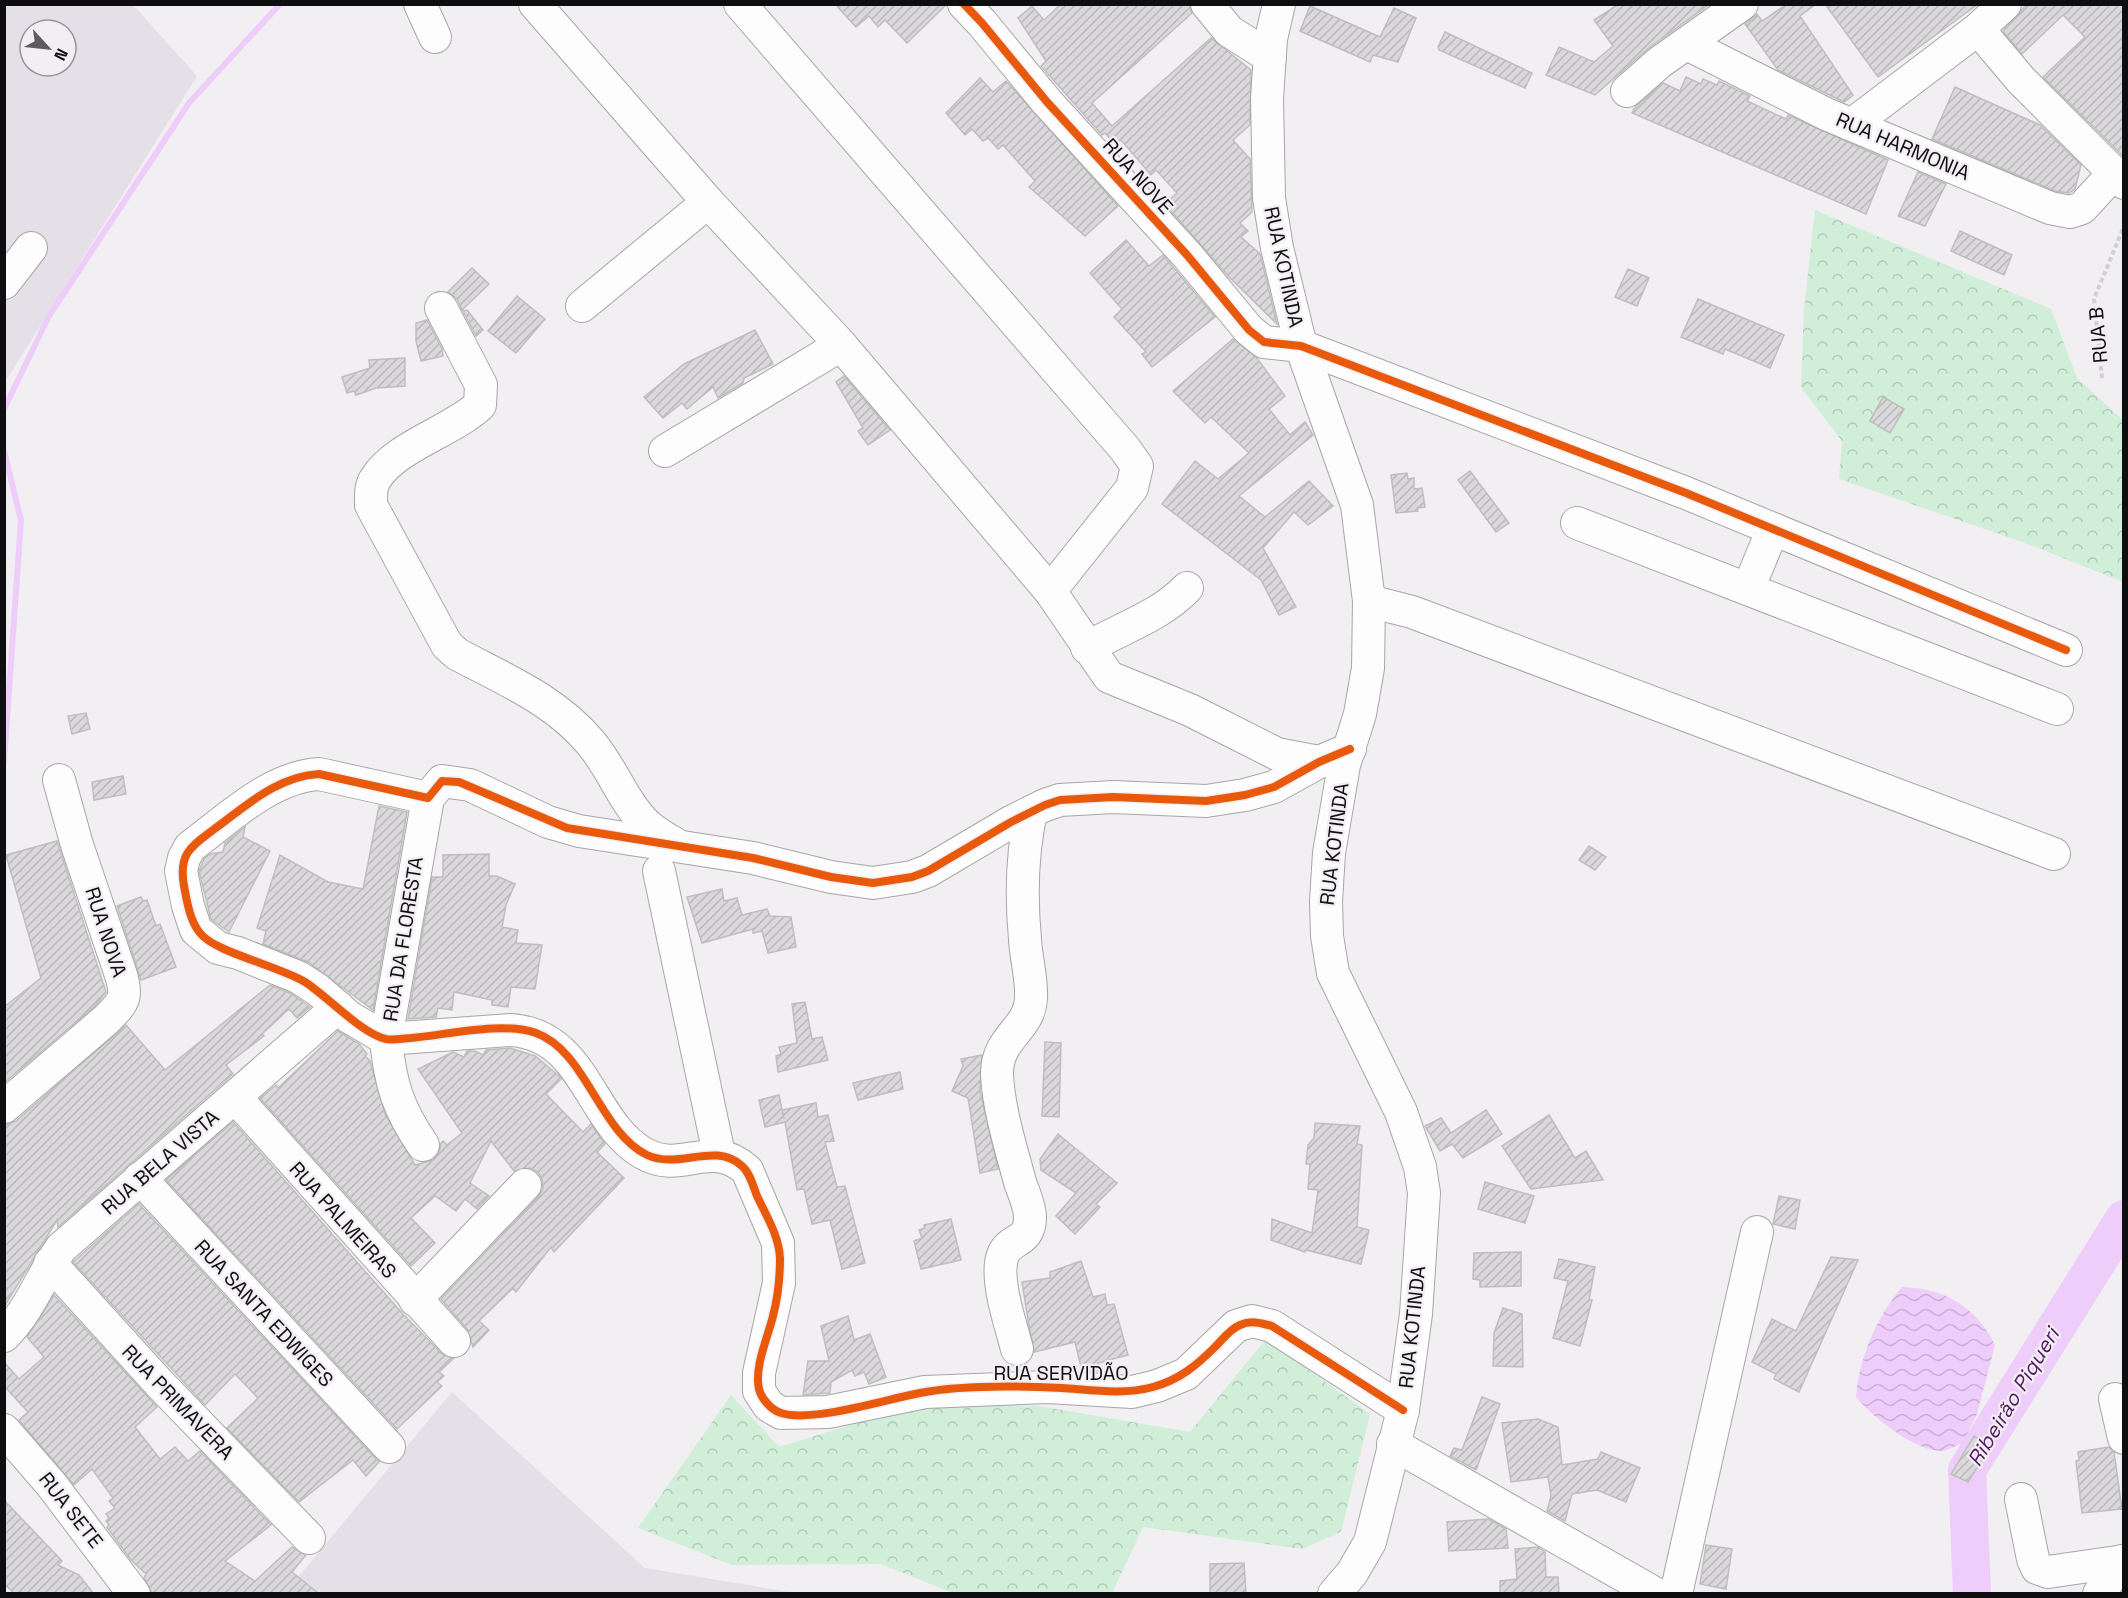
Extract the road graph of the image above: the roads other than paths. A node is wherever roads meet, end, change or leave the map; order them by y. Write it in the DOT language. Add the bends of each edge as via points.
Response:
graph roads {
  1 [pos="420,4"];
  2 [pos="535,4"];
  3 [pos="740,4"];
  4 [pos="1207,4"];
  5 [pos="1279,4"];
  6 [pos="1742,4"];
  7 [pos="2005,4"];
  8 [pos="981,10"];
  9 [pos="1978,29"];
  10 [pos="435,37"];
  11 [pos="1687,44"];
  12 [pos="1270,57"];
  13 [pos="1626,91"];
  14 [pos="1854,123"];
  15 [pos="2119,178"];
  16 [pos="708,202"];
  17 [pos="31,248"];
  18 [pos="4,283"];
  19 [pos="582,306"];
  20 [pos="441,308"];
  21 [pos="841,345"];
  22 [pos="1301,346"];
  23 [pos="665,451"];
  24 [pos="1577,523"];
  25 [pos="1773,529"];
  26 [pos="1187,588"];
  27 [pos="1748,589"];
  28 [pos="1050,591"];
  29 [pos="1370,601"];
  30 [pos="1087,648"];
  31 [pos="2066,650"];
  32 [pos="2057,709"];
  33 [pos="1350,749"];
  34 [pos="1318,762"];
  35 [pos="59,780"];
  36 [pos="428,798"];
  37 [pos="1031,812"];
  38 [pos="677,846"];
  39 [pos="2054,854"];
  40 [pos="659,871"];
  41 [pos="338,1007"];
  42 [pos="386,1039"];
  43 [pos="235,1097"];
  44 [pos="4,1107"];
  45 [pos="423,1145"];
  46 [pos="719,1154"];
  47 [pos="141,1178"];
  48 [pos="525,1185"];
  49 [pos="1757,1232"];
  50 [pos="50,1263"];
  51 [pos="415,1300"];
  52 [pos="4,1336"];
  53 [pos="454,1341"];
  54 [pos="1017,1349"];
  55 [pos="2115,1400"];
  56 [pos="1403,1410"];
  57 [pos="4,1430"];
  58 [pos="2124,1438"];
  59 [pos="1393,1444"];
  60 [pos="389,1447"];
  61 [pos="2021,1499"];
  62 [pos="309,1538"];
  63 [pos="2123,1561"];
  64 [pos="134,1593"];
  65 [pos="1334,1593"];
  66 [pos="1656,1593"];
  67 [pos="1676,1593"];
  68 [pos="2099,1593"];
  1 -- 10 [label="street"];
  2 -- 16 [label="street"];
  3 -- 28 [label="street" via="1137,466 1132,488"];
  4 -- 12 [label="street" via="1229,31"];
  5 -- 12 [label="street, RUA KOTINDA"];
  6 -- 11 [label="street"];
  7 -- 9 [label="street"];
  8 -- 22 [label="street, RUA NOVE" via="1047,102 1187,255 1249,330 1264,342"];
  9 -- 14 [label="street"];
  9 -- 15 [label="street" via="2022,80"];
  11 -- 13 [label="street"];
  11 -- 14 [label="street, RUA HARMONIA" via="1826,114"];
  12 -- 22 [label="street, RUA KOTINDA" via="1269,198"];
  14 -- 15 [label="street, RUA HARMONIA" via="2030,200 2070,212 2082,208"];
  16 -- 19 [label="street"];
  16 -- 21 [label="street"];
  17 -- 18 [label="street"];
  20 -- 38 [label="street" via="481,386 480,405 387,464 375,478 371,505 447,645 564,716 591,742 648,826"];
  21 -- 23 [label="street"];
  21 -- 28 [label="street"];
  22 -- 25 [label="street, RUA NOVE"];
  22 -- 29 [label="street, RUA KOTINDA" via="1357,505"];
  24 -- 27 [label="street"];
  25 -- 27 [label="street"];
  25 -- 31 [label="street, RUA NOVE"];
  26 -- 30 [label="street" via="1143,622"];
  27 -- 32 [label="street"];
  28 -- 30 [label="street"];
  29 -- 33 [label="street, RUA KOTINDA" via="1368,668"];
  29 -- 39 [label="street" via="1412,612"];
  30 -- 34 [label="street" via="1109,677 1190,710 1277,754"];
  33 -- 34 [label="street"];
  33 -- 56 [label="street, RUA KOTINDA" via="1335,807 1329,853 1326,909 1333,973 1401,1112 1420,1167 1424,1193 1416,1314"];
  34 -- 37 [label="street" via="1274,786 1245,795 1175,802 1082,797 1045,804"];
  35 -- 44 [label="street, RUA NOVA" via="121,975 124,996 122,1004 107,1019"];
  36 -- 38 [label="street" via="442,781 459,782 567,828"];
  36 -- 41 [label="street" via="319,774 301,775 276,786 230,817 190,847 184,858 181,871 188,906 196,930 205,939 218,948 298,977"];
  36 -- 42 [label="street, RUA DA FLORESTA"];
  37 -- 38 [label="street" via="928,871 873,883"];
  37 -- 54 [label="street" via="1025,837 1023,887 1031,1000 1028,1012 999,1055 997,1075 1006,1126 1030,1213 1026,1235 1008,1247 1000,1270"];
  40 -- 46 [label="street"];
  41 -- 42 [label="street"];
  41 -- 43 [label="street, RUA BELA VISTA"];
  42 -- 45 [label="street, RUA DA FLORESTA" via="397,1103"];
  42 -- 46 [label="street" via="531,1031 566,1057 618,1130 642,1152 675,1161"];
  43 -- 47 [label="street, RUA BELA VISTA"];
  43 -- 51 [label="street, RUA PALMEIRAS"];
  46 -- 56 [label="street, RUA SERVIDÃO" via="747,1170 778,1243 777,1293 759,1373 759,1391 769,1406 781,1413 828,1412 925,1392 1048,1387 1132,1392 1186,1374 1236,1326 1252,1321 1272,1326"];
  47 -- 50 [label="street, RUA BELA VISTA" via="61,1248"];
  47 -- 60 [label="street, RUA SANTA EDWIGES"];
  48 -- 51 [label="street"];
  49 -- 67 [label="street"];
  50 -- 52 [label="street, RUA BELA VISTA" via="31,1302"];
  50 -- 62 [label="street, RUA PRIMAVERA"];
  51 -- 53 [label="street, RUA PALMEIRAS"];
  55 -- 58 [label="street"];
  56 -- 59 [label="street, RUA KOTINDA"];
  57 -- 64 [label="street, RUA SETE" via="51,1484"];
  59 -- 65 [label="street, RUA KOTINDA" via="1370,1542 1352,1573"];
  59 -- 66 [label="street"];
  61 -- 63 [label="street" via="2037,1568 2048,1572"];
  63 -- 68 [label="street"];
}
